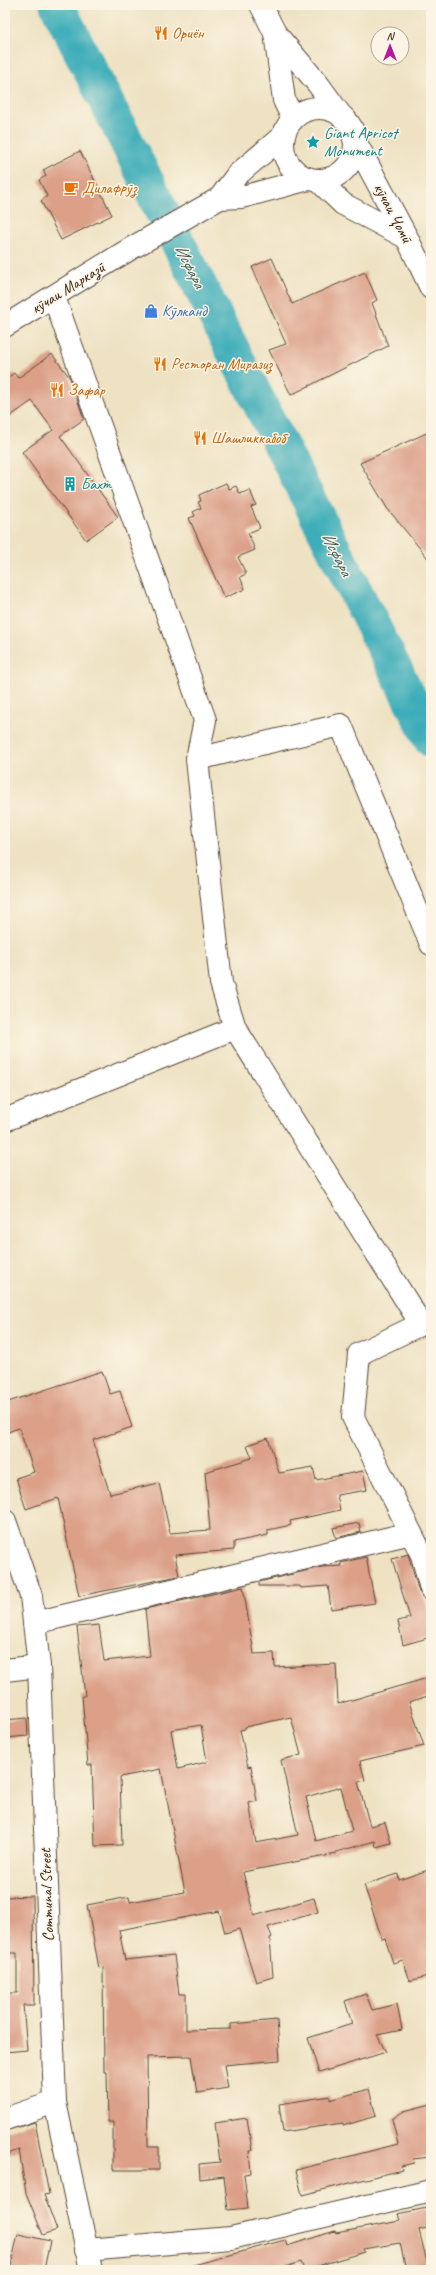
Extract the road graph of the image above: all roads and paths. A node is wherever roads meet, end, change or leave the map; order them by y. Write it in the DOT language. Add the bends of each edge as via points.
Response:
graph roads {
  1 [pos="261,5"];
  2 [pos="275,33"];
  3 [pos="342,117"];
  4 [pos="289,127"];
  5 [pos="354,139"];
  6 [pos="314,179"];
  7 [pos="213,202"];
  8 [pos="407,238"];
  9 [pos="431,288"];
  10 [pos="54,297"];
  11 [pos="5,326"];
  12 [pos="196,759"];
  13 [pos="431,944"];
  14 [pos="235,1028"];
  15 [pos="5,1120"];
  16 [pos="5,1521"];
  17 [pos="411,1533"];
  18 [pos="431,1589"];
  19 [pos="34,1623"];
  20 [pos="39,1666"];
  21 [pos="5,1670"];
  22 [pos="55,2102"];
  23 [pos="5,2120"];
  24 [pos="431,2191"];
  25 [pos="89,2260"];
  1 -- 2 [label="street"];
  2 -- 3 [label="street"];
  2 -- 4 [label="street"];
  3 -- 4 [label="street" via="333,111 312,109 302,113"];
  3 -- 5 [label="street" via="352,131"];
  4 -- 6 [label="street" via="283,146 285,157 299,174"];
  4 -- 7 [label="street" via="237,175"];
  5 -- 6 [label="street" via="354,151 350,162 342,171 333,177"];
  5 -- 8 [label="street, кӯчаи Ҷомӣ"];
  6 -- 7 [label="street"];
  6 -- 8 [label="street" via="343,204"];
  7 -- 10 [label="street, кӯчаи Марказӣ" via="130,249"];
  8 -- 9 [label="street, кӯчаи Ҷомӣ"];
  10 -- 11 [label="street, кӯчаи Марказӣ"];
  10 -- 12 [label="street" via="205,720"];
  12 -- 13 [label="street" via="341,726"];
  12 -- 14 [label="street" via="221,983"];
  14 -- 15 [label="street"];
  14 -- 17 [label="street" via="421,1324 359,1354 353,1417"];
  16 -- 19 [label="street, Communal Street" via="31,1596"];
  17 -- 18 [label="street" via="422,1555"];
  17 -- 19 [label="street"];
  19 -- 20 [label="street, Communal Street"];
  20 -- 21 [label="street"];
  20 -- 22 [label="street, Communal Street"];
  22 -- 23 [label="street"];
  22 -- 25 [label="street, Communal Street"];
  24 -- 25 [label="street" via="231,2238"];
}
